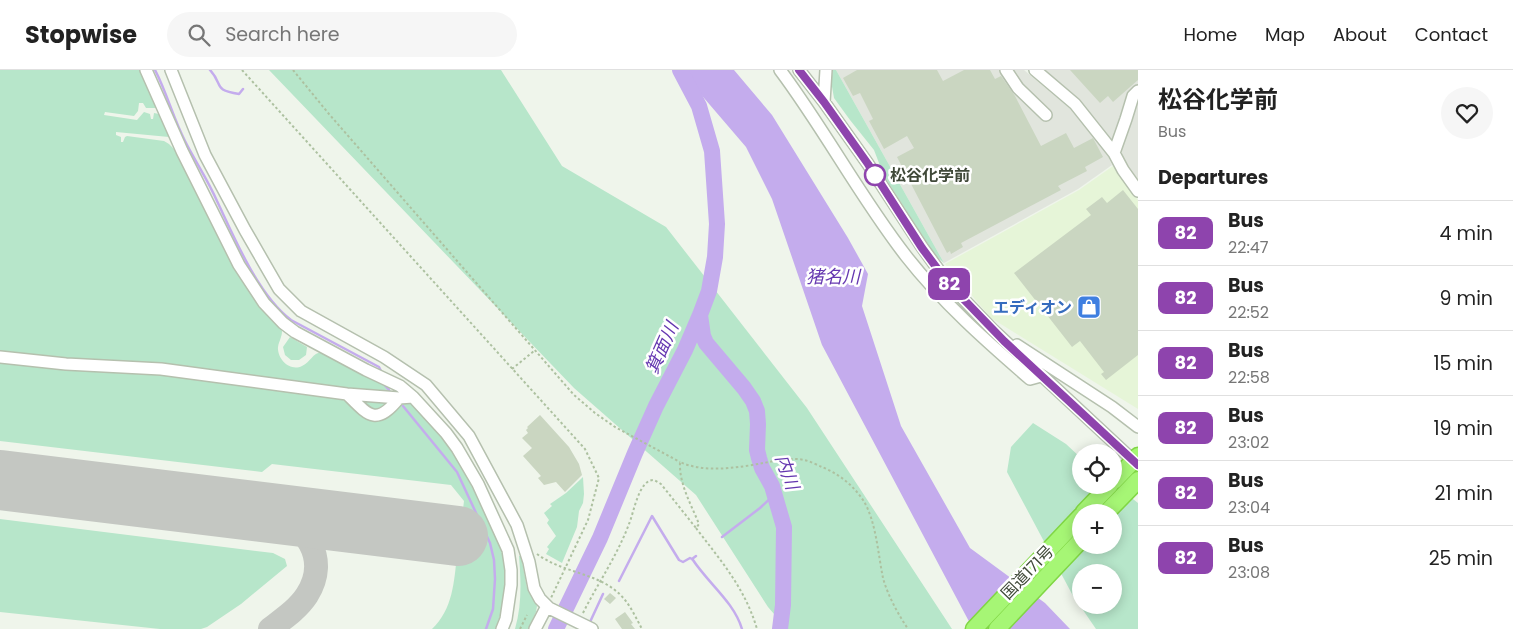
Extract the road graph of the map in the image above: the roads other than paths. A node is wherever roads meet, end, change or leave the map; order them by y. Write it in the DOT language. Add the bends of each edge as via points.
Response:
graph roads {
  1 [pos="146,70"];
  2 [pos="171,70"];
  3 [pos="780,70"];
  4 [pos="1006,70"];
  5 [pos="1035,70"];
  6 [pos="800,72"];
  7 [pos="825,72"];
  8 [pos="1138,91"];
  9 [pos="824,102"];
  10 [pos="1046,115"];
  11 [pos="1114,153"];
  12 [pos="1138,191"];
  13 [pos="992,329"];
  14 [pos="0,357"];
  15 [pos="1041,376"];
  16 [pos="347,394"];
  17 [pos="413,397"];
  18 [pos="399,398"];
  19 [pos="1138,427"];
  20 [pos="1135,460"];
  21 [pos="1122,474"];
  22 [pos="1138,480"];
  23 [pos="1101,494"];
  24 [pos="1092,504"];
  25 [pos="1115,504"];
  26 [pos="1072,526"];
  27 [pos="1072,550"];
  28 [pos="548,607"];
  29 [pos="502,629"];
  30 [pos="535,629"];
  31 [pos="592,629"];
  32 [pos="974,629"];
  33 [pos="997,629"];
  1 -- 17 [label="street" via="239,265 264,303 295,332 396,383"];
  2 -- 28 [label="street" via="205,156 279,289 301,311 384,357 426,386 469,436 517,525 534,588"];
  3 -- 15 [label="street" via="906,256 999,353 1030,379"];
  4 -- 10 [label="street" via="1018,88"];
  5 -- 11 [label="street" via="1075,104"];
  6 -- 7 [label="street"];
  6 -- 9 [label="street"];
  7 -- 9 [label="street"];
  8 -- 11 [label="street" via="1133,96"];
  9 -- 13 [label="street" via="922,248 948,283"];
  11 -- 12 [label="street"];
  13 -- 15 [label="street"];
  13 -- 19 [label="street"];
  14 -- 16 [label="street" via="161,369"];
  15 -- 20 [label="street"];
  16 -- 18 [label="street"];
  16 -- 18 [label="street" via="365,412 374,415 388,412"];
  17 -- 18 [label="street"];
  17 -- 29 [label="street" via="457,448 506,544 511,562 511,585"];
  20 -- 21 [label="highway"];
  22 -- 25 [label="highway"];
  23 -- 24 [label="highway"];
  26 -- 32 [label="highway, 国道171号"];
  27 -- 33 [label="highway, 国道171号"];
  28 -- 30 [label="street"];
  28 -- 31 [label="street"];
}
